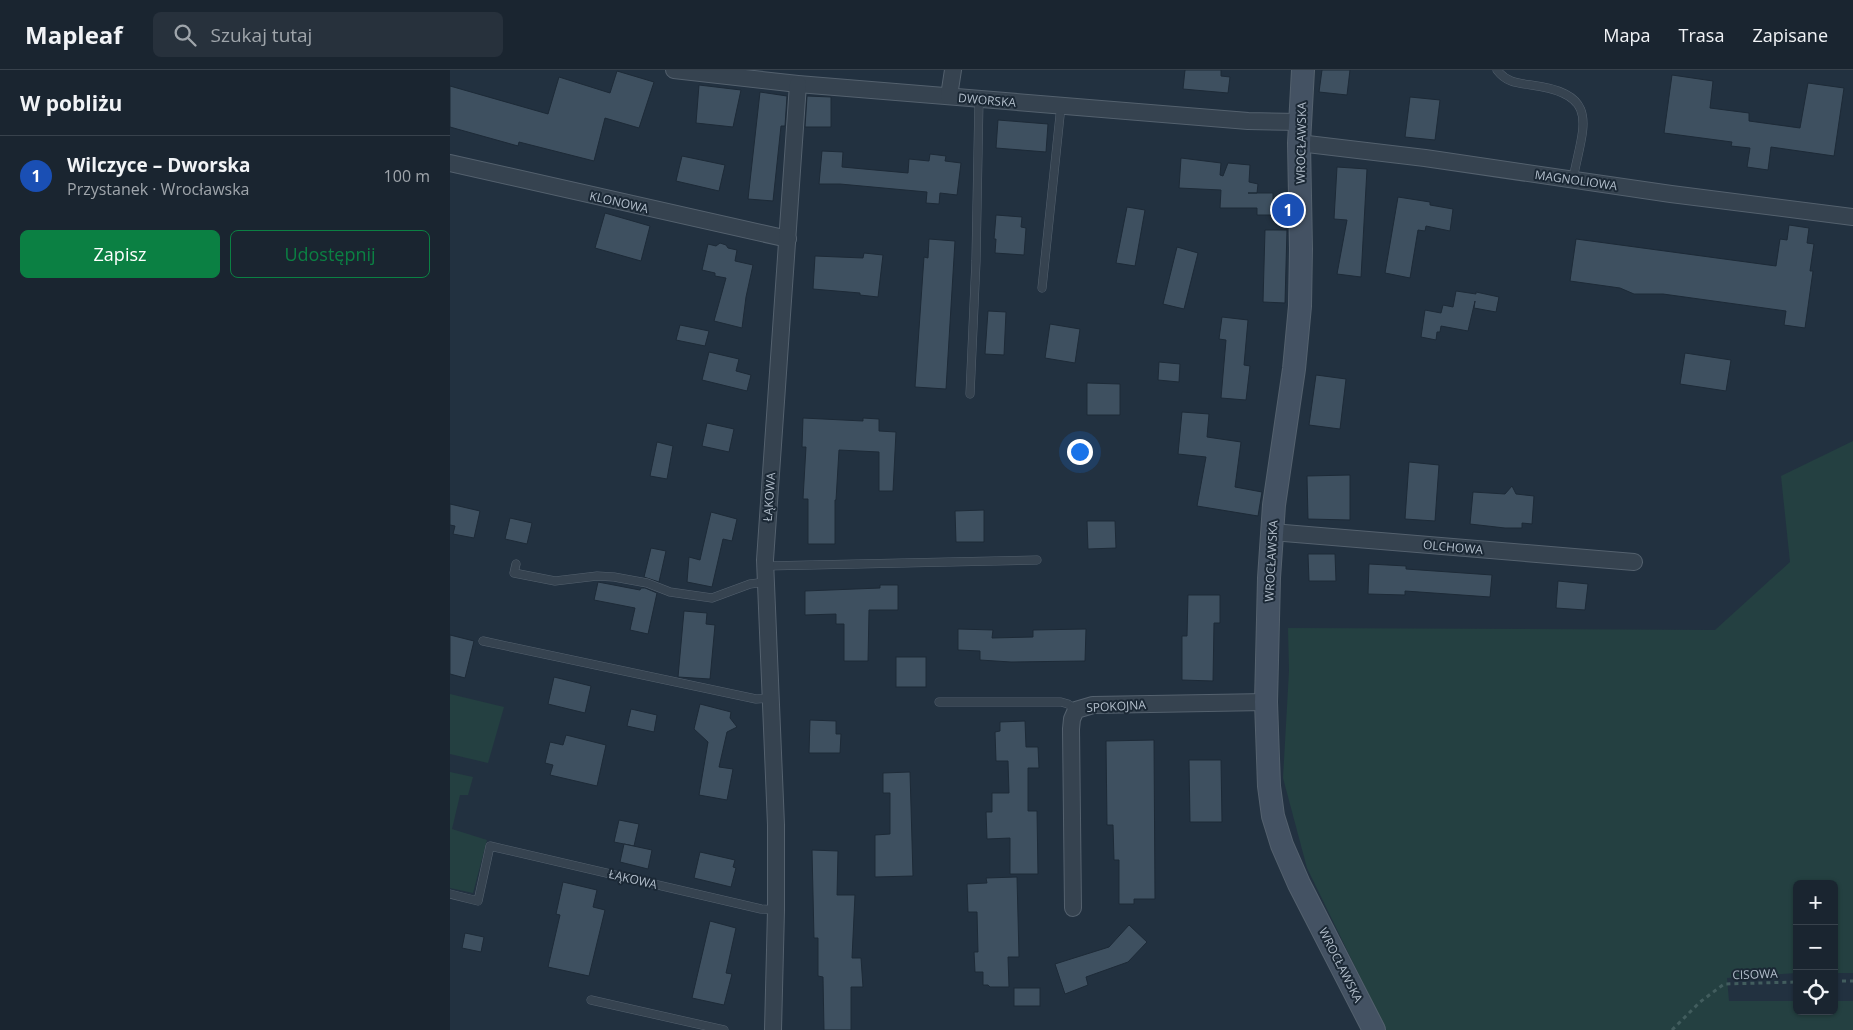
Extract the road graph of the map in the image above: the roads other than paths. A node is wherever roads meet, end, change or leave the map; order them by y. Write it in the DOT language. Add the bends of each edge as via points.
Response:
graph roads {
  1 [pos="674,70"];
  2 [pos="953,70"];
  3 [pos="1303,70"];
  4 [pos="1497,70"];
  5 [pos="798,84"];
  6 [pos="949,96"];
  7 [pos="979,99"];
  8 [pos="1061,106"];
  9 [pos="1299,133"];
  10 [pos="450,163"];
  11 [pos="1573,179"];
  12 [pos="1853,218"];
  13 [pos="788,239"];
  14 [pos="1042,288"];
  15 [pos="970,394"];
  16 [pos="1272,532"];
  17 [pos="1037,560"];
  18 [pos="1634,562"];
  19 [pos="516,564"];
  20 [pos="765,574"];
  21 [pos="483,641"];
  22 [pos="771,698"];
  23 [pos="939,702"];
  24 [pos="1266,702"];
  25 [pos="1076,710"];
  26 [pos="450,894"];
  27 [pos="1073,908"];
  28 [pos="776,910"];
  29 [pos="591,1000"];
  30 [pos="724,1030"];
  31 [pos="773,1030"];
  32 [pos="1374,1030"];
  1 -- 5 [label="street, DWORSKA"];
  2 -- 6 [label="street"];
  3 -- 9 [label="street, WROCŁAWSKA"];
  4 -- 11 [label="lane" via="1509,81 1561,90 1577,102 1583,122"];
  5 -- 6 [label="street, DWORSKA"];
  5 -- 13 [label="street, ŁĄKOWA"];
  6 -- 7 [label="street, DWORSKA"];
  7 -- 8 [label="street, DWORSKA"];
  7 -- 15 [label="lane"];
  8 -- 9 [label="street, DWORSKA" via="1248,122"];
  8 -- 14 [label="lane"];
  9 -- 11 [label="street, MAGNOLIOWA" via="1426,158"];
  9 -- 16 [label="street, WROCŁAWSKA" via="1300,306"];
  10 -- 13 [label="street, KLONOWA"];
  11 -- 12 [label="street, MAGNOLIOWA"];
  13 -- 20 [label="street, ŁĄKOWA"];
  16 -- 18 [label="street, OLCHOWA"];
  16 -- 24 [label="street, WROCŁAWSKA"];
  17 -- 20 [label="lane"];
  19 -- 20 [label="lane" via="514,572 536,578 614,577 647,583 670,592 712,598 750,584"];
  20 -- 22 [label="street, ŁĄKOWA"];
  21 -- 22 [label="lane" via="756,699"];
  22 -- 28 [label="street, ŁĄKOWA"];
  23 -- 25 [label="lane" via="1061,702"];
  24 -- 25 [label="street, SPOKOJNA" via="1093,705"];
  24 -- 32 [label="street, WROCŁAWSKA" via="1269,786 1282,846 1298,884"];
  25 -- 27 [label="street, SPOKOJNA" via="1071,729"];
  26 -- 28 [label="lane, ŁĄKOWA" via="478,901 490,846 760,909"];
  28 -- 31 [label="street, ŁĄKOWA"];
  29 -- 30 [label="lane"];
}
